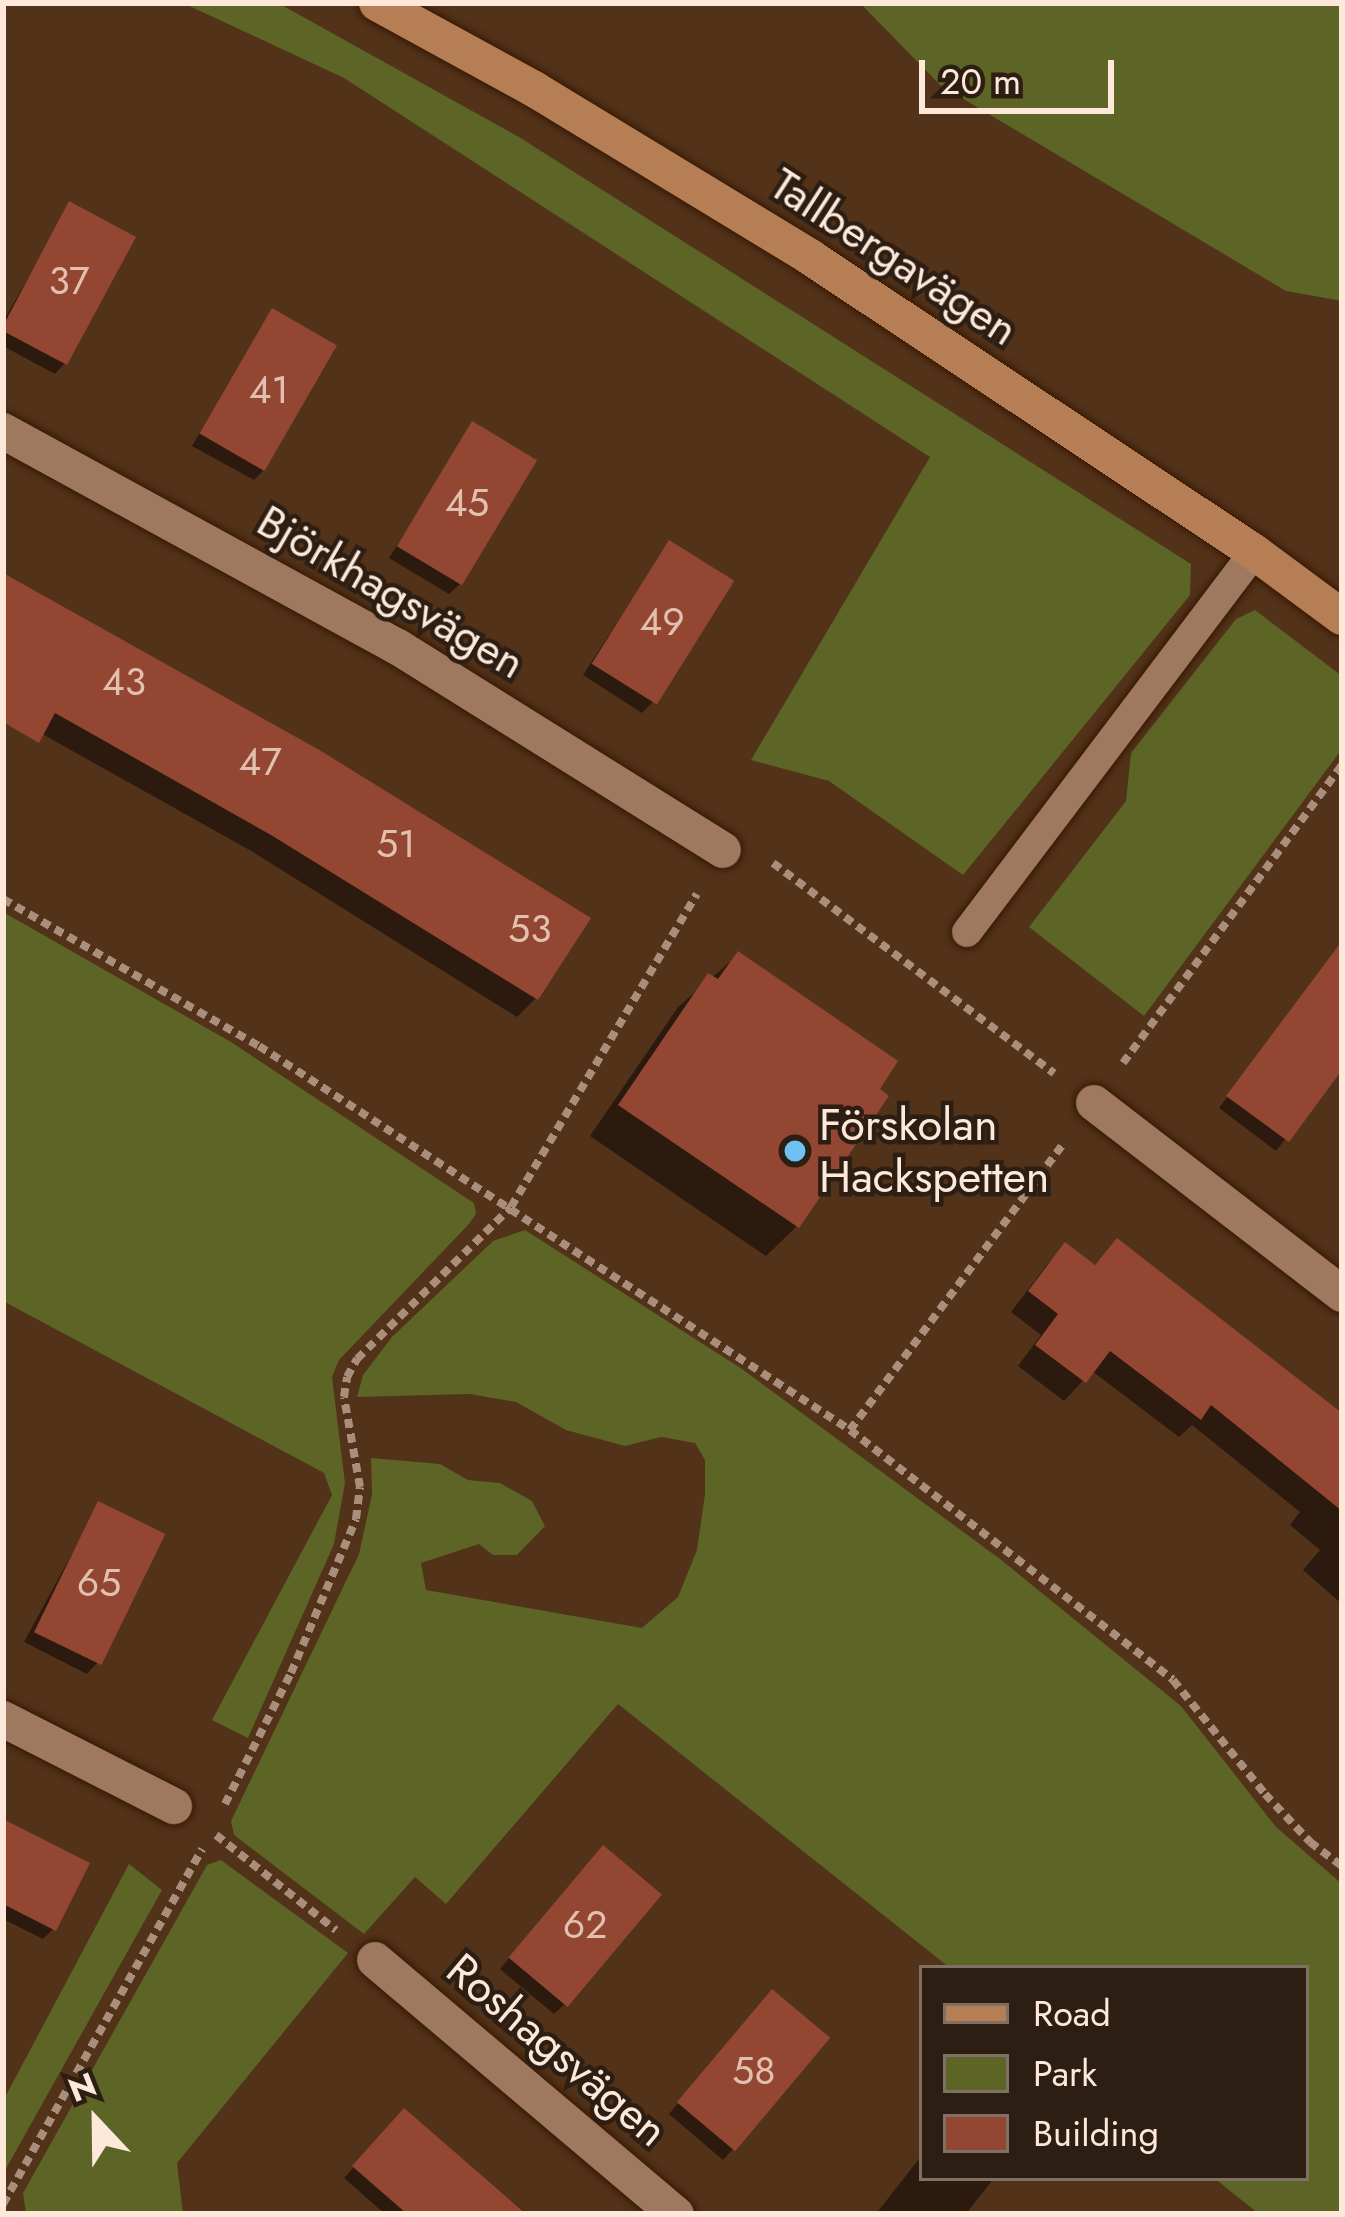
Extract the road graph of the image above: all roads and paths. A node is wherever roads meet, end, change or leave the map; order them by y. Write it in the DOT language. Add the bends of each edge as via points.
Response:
graph roads {
  1 [pos="377,3"];
  2 [pos="3,431"];
  3 [pos="1254,552"];
  4 [pos="1342,617"];
  5 [pos="723,850"];
  6 [pos="3,899"];
  7 [pos="968,932"];
  8 [pos="1094,1103"];
  9 [pos="511,1207"];
  10 [pos="1342,1294"];
  11 [pos="3,1719"];
  12 [pos="174,1806"];
  13 [pos="212,1832"];
  14 [pos="1342,1866"];
  15 [pos="375,1960"];
  16 [pos="3,2204"];
  17 [pos="676,2214"];
  1 -- 3 [label="street, Tallbergavägen" via="810,257"];
  2 -- 5 [label="street, Björkhagsvägen" via="398,647"];
  3 -- 4 [label="street, Tallbergavägen"];
  3 -- 7 [label="lane"];
  5 -- 8 [label="path" via="757,851"];
  5 -- 9 [label="path"];
  6 -- 9 [label="path" via="259,1046"];
  8 -- 10 [label="street"];
  9 -- 13 [label="path" via="346,1377 360,1487 356,1520"];
  9 -- 14 [label="path" via="850,1430 1173,1680 1265,1794"];
  11 -- 12 [label="street"];
  12 -- 13 [label="path"];
  13 -- 15 [label="path"];
  13 -- 16 [label="path"];
  15 -- 17 [label="street, Roshagsvägen"];
}
